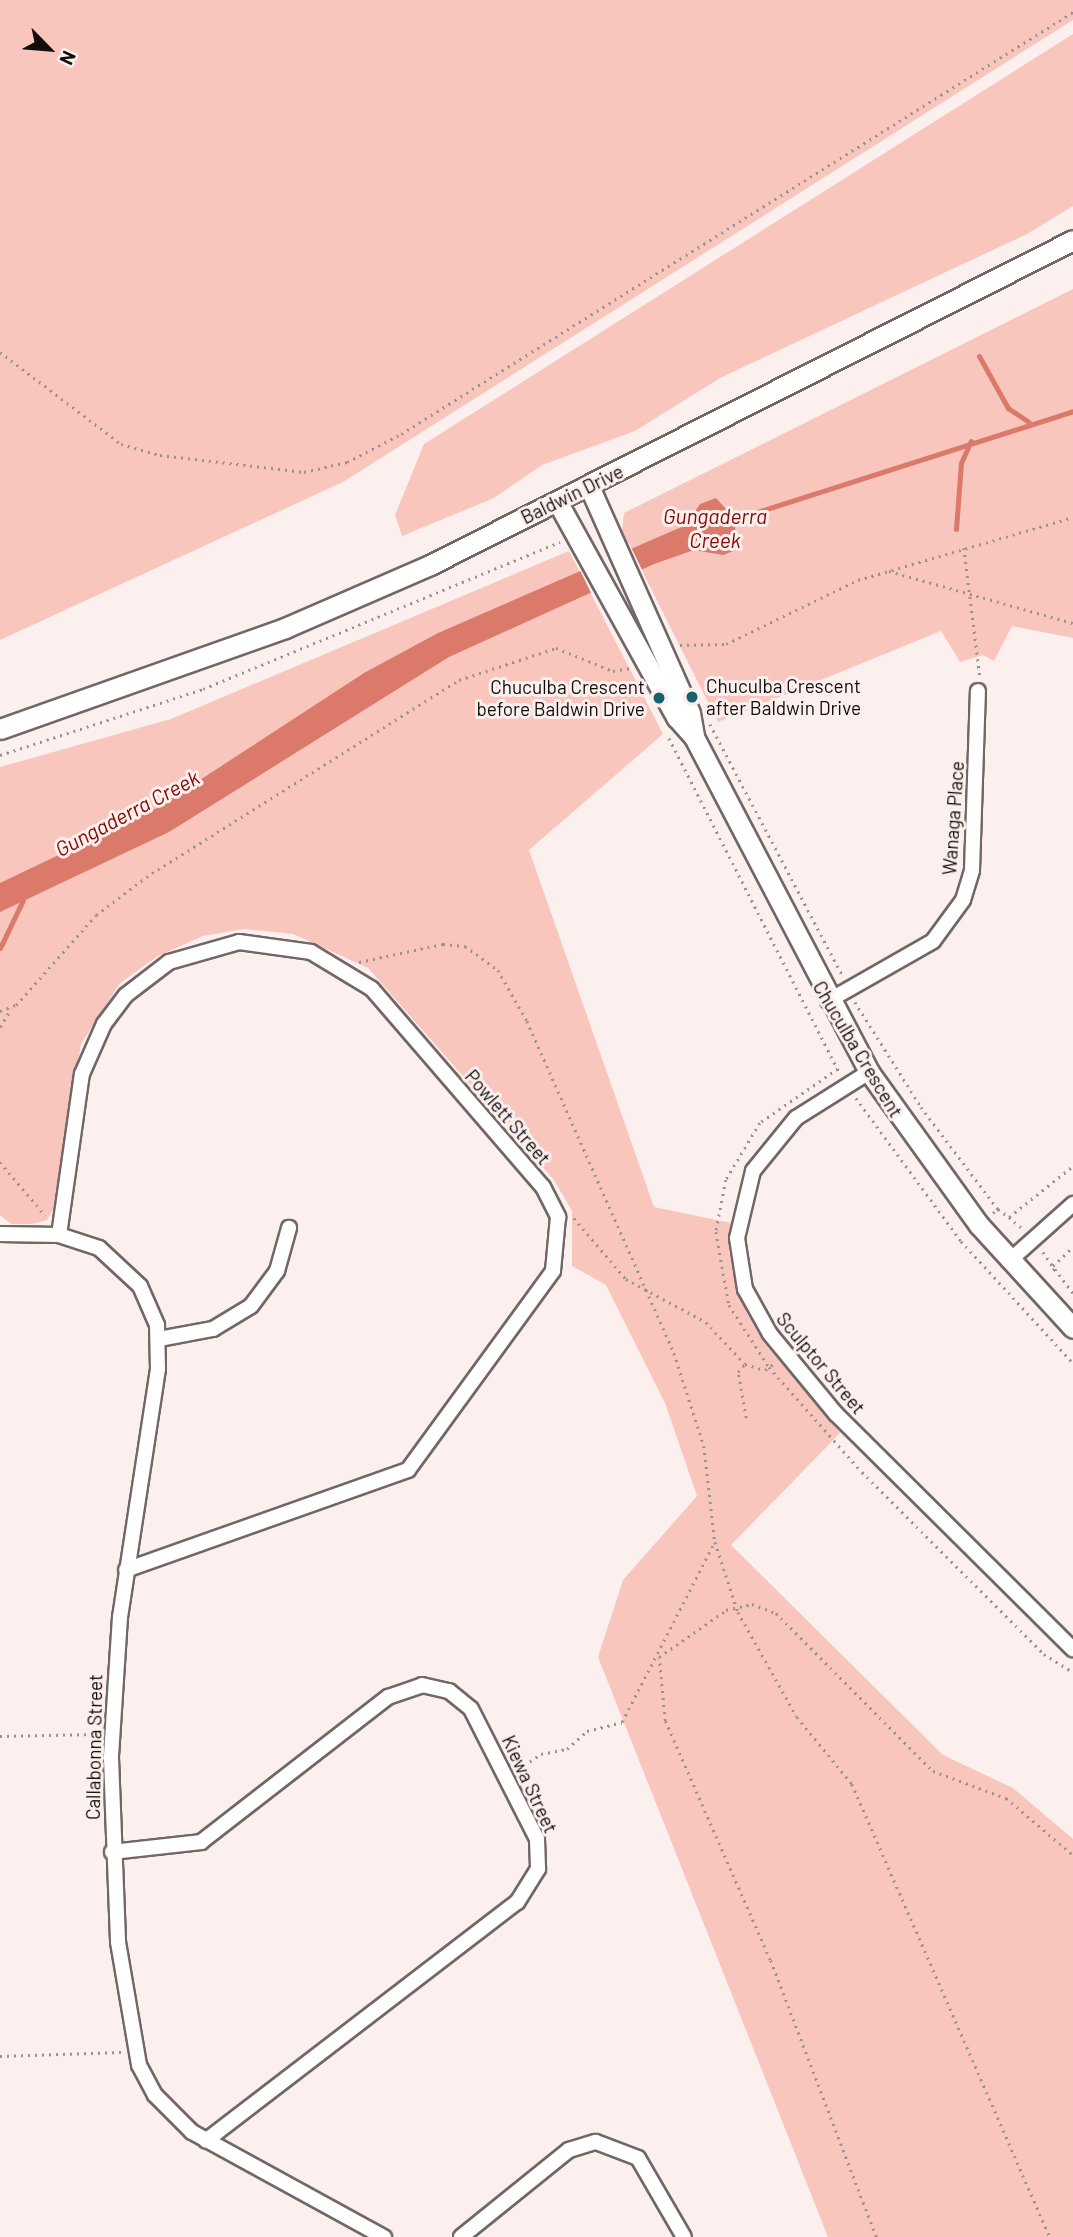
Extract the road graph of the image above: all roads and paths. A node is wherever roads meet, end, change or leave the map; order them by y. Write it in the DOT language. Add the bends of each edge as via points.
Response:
graph roads {
  1 [pos="1073,12"];
  2 [pos="1073,240"];
  3 [pos="0,352"];
  4 [pos="589,486"];
  5 [pos="557,501"];
  6 [pos="1073,517"];
  7 [pos="575,546"];
  8 [pos="964,548"];
  9 [pos="889,571"];
  10 [pos="972,599"];
  11 [pos="1073,623"];
  12 [pos="655,655"];
  13 [pos="978,691"];
  14 [pos="55,712"];
  15 [pos="700,714"];
  16 [pos="0,720"];
  17 [pos="0,729"];
  18 [pos="0,755"];
  19 [pos="342,966"];
  20 [pos="849,989"];
  21 [pos="828,1001"];
  22 [pos="11,1009"];
  23 [pos="0,1011"];
  24 [pos="0,1027"];
  25 [pos="838,1069"];
  26 [pos="869,1072"];
  27 [pos="0,1162"];
  28 [pos="1073,1166"];
  29 [pos="1073,1204"];
  30 [pos="998,1209"];
  31 [pos="979,1225"];
  32 [pos="570,1226"];
  33 [pos="289,1228"];
  34 [pos="60,1232"];
  35 [pos="0,1234"];
  36 [pos="961,1241"];
  37 [pos="1073,1247"];
  38 [pos="1009,1261"];
  39 [pos="1073,1293"];
  40 [pos="652,1297"];
  41 [pos="1073,1328"];
  42 [pos="159,1339"];
  43 [pos="786,1354"];
  44 [pos="745,1364"];
  45 [pos="769,1367"];
  46 [pos="746,1418"];
  47 [pos="715,1542"];
  48 [pos="126,1570"];
  49 [pos="737,1607"];
  50 [pos="1073,1649"];
  51 [pos="659,1657"];
  52 [pos="1073,1672"];
  53 [pos="101,1724"];
  54 [pos="101,1734"];
  55 [pos="0,1737"];
  56 [pos="100,1746"];
  57 [pos="506,1777"];
  58 [pos="112,1852"];
  59 [pos="1073,1855"];
  60 [pos="121,2045"];
  61 [pos="122,2052"];
  62 [pos="0,2056"];
  63 [pos="125,2061"];
  64 [pos="206,2141"];
  65 [pos="384,2237"];
  66 [pos="461,2237"];
  67 [pos="684,2237"];
  68 [pos="876,2237"];
  69 [pos="1050,2237"];
  1 -- 3 [label="path" via="413,427 347,462 304,472 187,460 121,444"];
  2 -- 4 [label="main road, Baldwin Drive"];
  4 -- 5 [label="main road, Baldwin Drive"];
  4 -- 12 [label="main road, Chuculba Crescent"];
  5 -- 7 [label="main road, Chuculba Crescent"];
  5 -- 14 [label="main road, Baldwin Drive" via="285,628"];
  6 -- 8 [label="path"];
  7 -- 12 [label="main road, Chuculba Crescent"];
  7 -- 18 [label="path" via="547,543 202,689"];
  8 -- 9 [label="path"];
  8 -- 10 [label="path"];
  9 -- 10 [label="path"];
  9 -- 12 [label="path" via="726,644"];
  10 -- 11 [label="path"];
  10 -- 13 [label="path" via="982,667"];
  12 -- 21 [label="main road, Chuculba Crescent"];
  12 -- 22 [label="path" via="613,671 556,648 452,684 146,877 96,915"];
  13 -- 20 [label="street, Wanaga Place" via="972,870 963,900 933,941"];
  14 -- 16 [label="main road, Baldwin Drive"];
  14 -- 17 [label="main road, Baldwin Drive"];
  15 -- 20 [label="path" via="717,728"];
  19 -- 34 [label="street, Powlett Street" via="293,946 239,942 186,954 132,989 104,1024 85,1065"];
  19 -- 40 [label="path" via="443,944 472,949 498,970"];
  19 -- 48 [label="street, Powlett Street" via="385,1002 550,1196 560,1228 557,1261 408,1470"];
  20 -- 21 [label="street, Wanaga Place"];
  20 -- 30 [label="path" via="921,1107"];
  21 -- 26 [label="main road, Chuculba Crescent"];
  22 -- 23 [label="path"];
  22 -- 24 [label="path"];
  25 -- 45 [label="path" via="760,1123 726,1180 719,1206 722,1283 738,1323"];
  26 -- 31 [label="main road, Chuculba Crescent"];
  26 -- 43 [label="street, Sculptor Street" via="783,1129 746,1187 737,1238 741,1272 760,1320"];
  27 -- 34 [label="path"];
  28 -- 30 [label="path" via="1009,1217"];
  29 -- 38 [label="street"];
  30 -- 31 [label="path"];
  31 -- 36 [label="path"];
  31 -- 38 [label="main road, Chuculba Crescent"];
  32 -- 40 [label="path" via="568,1215 585,1224 626,1279"];
  33 -- 42 [label="street" via="277,1271 251,1306 213,1329"];
  34 -- 35 [label="street, Callabonna Street"];
  34 -- 42 [label="street, Callabonna Street" via="99,1248 132,1275 150,1304"];
  37 -- 39 [label="path" via="1054,1268"];
  38 -- 41 [label="main road, Chuculba Crescent"];
  40 -- 44 [label="path" via="706,1322"];
  40 -- 47 [label="path" via="704,1446"];
  42 -- 48 [label="street, Callabonna Street"];
  43 -- 45 [label="path"];
  43 -- 50 [label="street, Sculptor Street" via="898,1480"];
  44 -- 45 [label="path"];
  44 -- 46 [label="path" via="738,1372"];
  45 -- 52 [label="path" via="932,1543 1044,1654"];
  47 -- 49 [label="path"];
  47 -- 51 [label="path"];
  48 -- 58 [label="street, Callabonna Street" via="112,1711"];
  49 -- 51 [label="path" via="707,1619"];
  49 -- 59 [label="path" via="776,1613 912,1754 948,1779 1028,1812"];
  49 -- 69 [label="path" via="797,1717 852,1784"];
  51 -- 57 [label="path" via="622,1722 587,1731 567,1749 541,1754"];
  51 -- 68 [label="path" via="665,1721 770,1960"];
  53 -- 54 [label="path"];
  54 -- 55 [label="path"];
  54 -- 56 [label="path"];
  57 -- 58 [label="street, Kiewa Street" via="464,1701 441,1687 413,1686 388,1697 201,1842"];
  57 -- 64 [label="street, Kiewa Street" via="539,1849 538,1869 525,1895"];
  58 -- 64 [label="street, Callabonna Street" via="133,2048 161,2102"];
  60 -- 61 [label="path"];
  61 -- 62 [label="path"];
  61 -- 63 [label="path"];
  64 -- 65 [label="street, Callabonna Street"];
  66 -- 67 [label="street" via="569,2150 596,2142 638,2158"];
}
